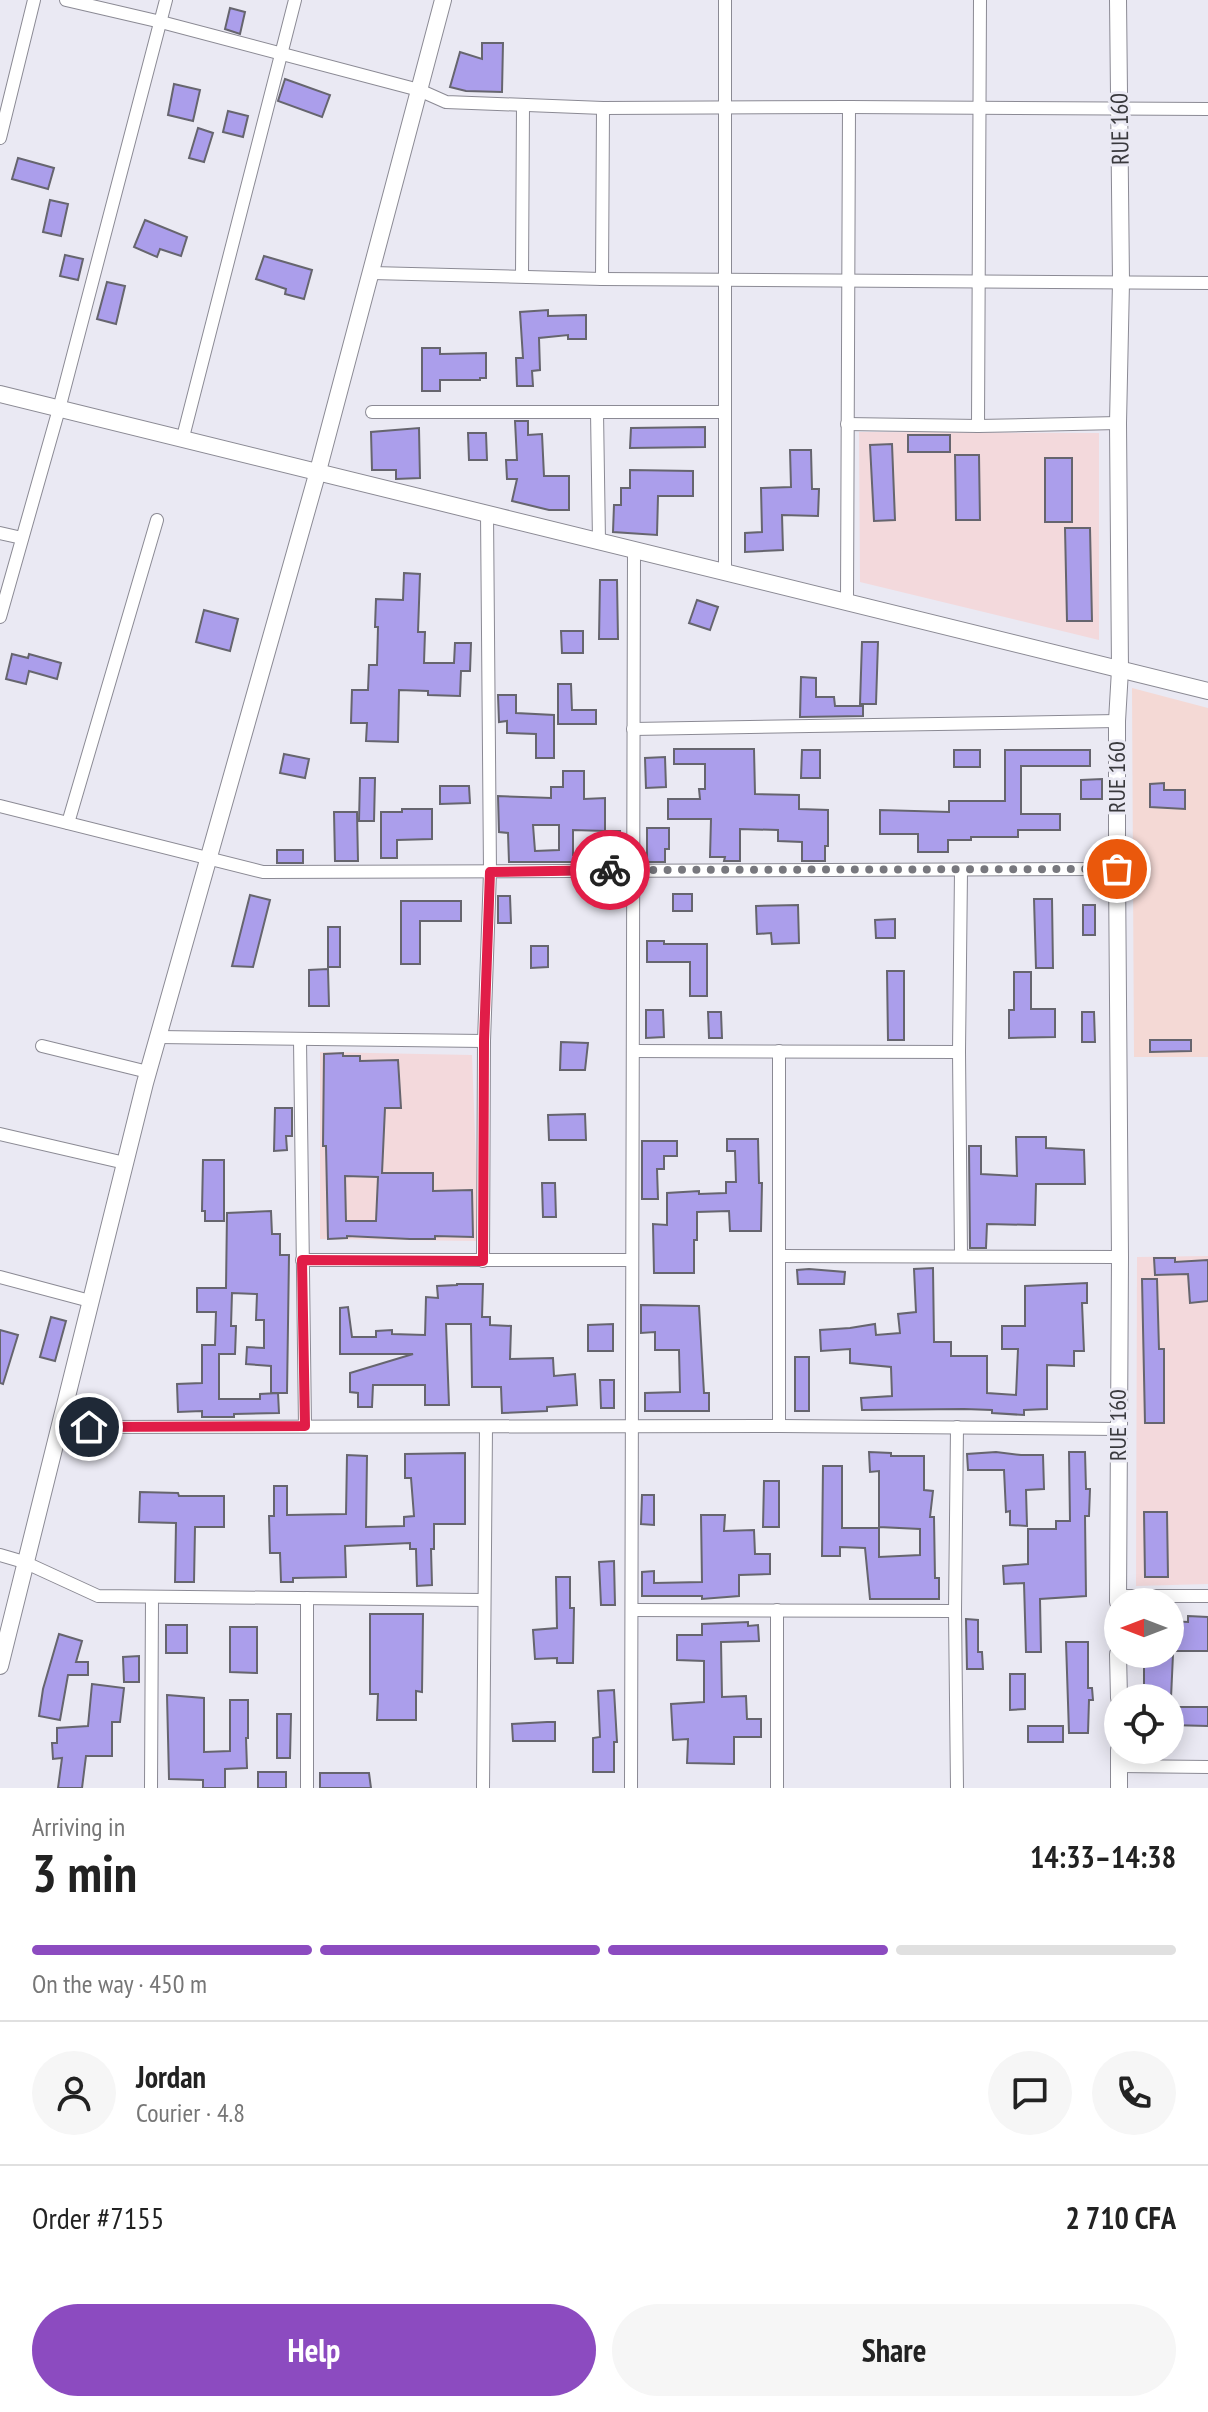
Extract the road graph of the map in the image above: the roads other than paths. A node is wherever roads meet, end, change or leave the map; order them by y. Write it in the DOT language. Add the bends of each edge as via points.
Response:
graph roads {
  1 [pos="34,0"];
  2 [pos="66,0"];
  3 [pos="166,0"];
  4 [pos="295,0"];
  5 [pos="443,0"];
  6 [pos="725,0"];
  7 [pos="980,0"];
  8 [pos="1118,0"];
  9 [pos="161,22"];
  10 [pos="282,54"];
  11 [pos="419,90"];
  12 [pos="523,105"];
  13 [pos="849,107"];
  14 [pos="603,108"];
  15 [pos="725,108"];
  16 [pos="981,109"];
  17 [pos="1120,109"];
  18 [pos="1208,109"];
  19 [pos="0,138"];
  20 [pos="372,273"];
  21 [pos="522,276"];
  22 [pos="602,279"];
  23 [pos="725,279"];
  24 [pos="848,280"];
  25 [pos="980,280"];
  26 [pos="1121,282"];
  27 [pos="1208,283"];
  28 [pos="0,394"];
  29 [pos="59,409"];
  30 [pos="372,412"];
  31 [pos="597,412"];
  32 [pos="724,412"];
  33 [pos="1118,423"];
  34 [pos="847,424"];
  35 [pos="978,426"];
  36 [pos="183,437"];
  37 [pos="318,471"];
  38 [pos="487,513"];
  39 [pos="157,520"];
  40 [pos="0,533"];
  41 [pos="22,538"];
  42 [pos="599,541"];
  43 [pos="634,550"];
  44 [pos="725,571"];
  45 [pos="847,601"];
  46 [pos="0,617"];
  47 [pos="1120,670"];
  48 [pos="1208,691"];
  49 [pos="1117,721"];
  50 [pos="633,729"];
  51 [pos="0,806"];
  52 [pos="68,823"];
  53 [pos="208,857"];
  54 [pos="1117,869"];
  55 [pos="634,870"];
  56 [pos="961,871"];
  57 [pos="490,872"];
  58 [pos="158,1037"];
  59 [pos="300,1040"];
  60 [pos="484,1041"];
  61 [pos="42,1046"];
  62 [pos="633,1051"];
  63 [pos="779,1051"];
  64 [pos="959,1052"];
  65 [pos="148,1072"];
  66 [pos="0,1134"];
  67 [pos="125,1163"];
  68 [pos="780,1256"];
  69 [pos="961,1256"];
  70 [pos="1120,1257"];
  71 [pos="302,1260"];
  72 [pos="632,1260"];
  73 [pos="483,1261"];
  74 [pos="0,1277"];
  75 [pos="90,1301"];
  76 [pos="305,1426"];
  77 [pos="779,1426"];
  78 [pos="59,1427"];
  79 [pos="486,1427"];
  80 [pos="633,1427"];
  81 [pos="957,1427"];
  82 [pos="1118,1429"];
  83 [pos="0,1555"];
  84 [pos="24,1562"];
  85 [pos="1118,1588"];
  86 [pos="1208,1596"];
  87 [pos="1184,1597"];
  88 [pos="152,1598"];
  89 [pos="307,1598"];
  90 [pos="483,1600"];
  91 [pos="632,1610"];
  92 [pos="777,1610"];
  93 [pos="955,1611"];
  94 [pos="0,1666"];
  95 [pos="1119,1764"];
  96 [pos="1178,1764"];
  97 [pos="1208,1767"];
  98 [pos="151,1788"];
  99 [pos="307,1788"];
  100 [pos="483,1788"];
  101 [pos="631,1788"];
  102 [pos="777,1788"];
  103 [pos="957,1788"];
  104 [pos="1119,1788"];
  1 -- 19 [label="street"];
  2 -- 9 [label="street"];
  3 -- 9 [label="street"];
  4 -- 10 [label="street"];
  5 -- 11 [label="street"];
  6 -- 15 [label="street"];
  7 -- 16 [label="street"];
  8 -- 17 [label="street, RUE 160"];
  9 -- 10 [label="street"];
  9 -- 29 [label="street"];
  10 -- 11 [label="street"];
  10 -- 36 [label="street"];
  11 -- 12 [label="street" via="446,102"];
  11 -- 20 [label="street"];
  12 -- 14 [label="street"];
  12 -- 21 [label="street"];
  13 -- 15 [label="street"];
  13 -- 16 [label="street"];
  13 -- 24 [label="street"];
  14 -- 15 [label="street"];
  14 -- 22 [label="street"];
  15 -- 23 [label="street"];
  16 -- 17 [label="street"];
  16 -- 25 [label="street"];
  17 -- 18 [label="street"];
  17 -- 26 [label="street, RUE 160"];
  20 -- 21 [label="street"];
  20 -- 37 [label="street"];
  21 -- 22 [label="street"];
  22 -- 23 [label="street"];
  23 -- 24 [label="street"];
  23 -- 32 [label="street"];
  24 -- 25 [label="street"];
  24 -- 34 [label="street"];
  25 -- 26 [label="street"];
  25 -- 35 [label="street"];
  26 -- 27 [label="street"];
  26 -- 33 [label="street, RUE 160"];
  28 -- 29 [label="street"];
  29 -- 36 [label="street"];
  29 -- 41 [label="street"];
  30 -- 31 [label="street"];
  31 -- 32 [label="street"];
  31 -- 42 [label="street"];
  32 -- 44 [label="street"];
  33 -- 35 [label="street"];
  33 -- 47 [label="street, RUE 160"];
  34 -- 35 [label="street"];
  34 -- 45 [label="street"];
  36 -- 37 [label="street"];
  37 -- 38 [label="street"];
  37 -- 53 [label="street"];
  38 -- 42 [label="street"];
  38 -- 57 [label="street"];
  39 -- 52 [label="street"];
  40 -- 41 [label="street"];
  41 -- 46 [label="street"];
  42 -- 43 [label="street"];
  43 -- 44 [label="street"];
  43 -- 50 [label="street"];
  44 -- 45 [label="street"];
  45 -- 47 [label="street"];
  47 -- 48 [label="street"];
  47 -- 49 [label="street, RUE 160"];
  49 -- 50 [label="street"];
  49 -- 54 [label="street, RUE 160"];
  50 -- 55 [label="street"];
  51 -- 52 [label="street"];
  52 -- 53 [label="street"];
  53 -- 57 [label="street" via="263,872"];
  53 -- 58 [label="street"];
  54 -- 56 [label="street"];
  54 -- 70 [label="street, RUE 160"];
  55 -- 56 [label="street"];
  55 -- 57 [label="street"];
  55 -- 62 [label="street"];
  56 -- 64 [label="street"];
  57 -- 60 [label="street"];
  58 -- 59 [label="street"];
  58 -- 65 [label="street"];
  59 -- 60 [label="street"];
  59 -- 71 [label="street"];
  60 -- 73 [label="street"];
  61 -- 65 [label="street"];
  62 -- 63 [label="street"];
  62 -- 72 [label="street"];
  63 -- 64 [label="street"];
  63 -- 68 [label="street"];
  64 -- 69 [label="street"];
  65 -- 67 [label="street"];
  66 -- 67 [label="street"];
  67 -- 75 [label="street"];
  68 -- 69 [label="street"];
  68 -- 77 [label="street"];
  69 -- 70 [label="street"];
  70 -- 82 [label="street, RUE 160"];
  71 -- 73 [label="street"];
  71 -- 76 [label="street"];
  72 -- 73 [label="street"];
  72 -- 80 [label="street"];
  74 -- 75 [label="street"];
  75 -- 78 [label="street"];
  76 -- 78 [label="street"];
  76 -- 79 [label="street"];
  77 -- 80 [label="street"];
  77 -- 81 [label="street"];
  78 -- 84 [label="street"];
  79 -- 80 [label="street"];
  79 -- 90 [label="street"];
  80 -- 91 [label="street"];
  81 -- 82 [label="street"];
  81 -- 93 [label="street"];
  82 -- 85 [label="street, RUE 160"];
  83 -- 84 [label="street"];
  84 -- 88 [label="street" via="98,1596"];
  84 -- 94 [label="street"];
  86 -- 87 [label="street"];
  88 -- 89 [label="street"];
  88 -- 98 [label="street"];
  89 -- 90 [label="street"];
  89 -- 99 [label="street"];
  90 -- 100 [label="street"];
  91 -- 92 [label="street"];
  91 -- 101 [label="street"];
  92 -- 93 [label="street"];
  92 -- 102 [label="street"];
  93 -- 103 [label="street"];
  95 -- 104 [label="street"];
  96 -- 97 [label="street"];
}
